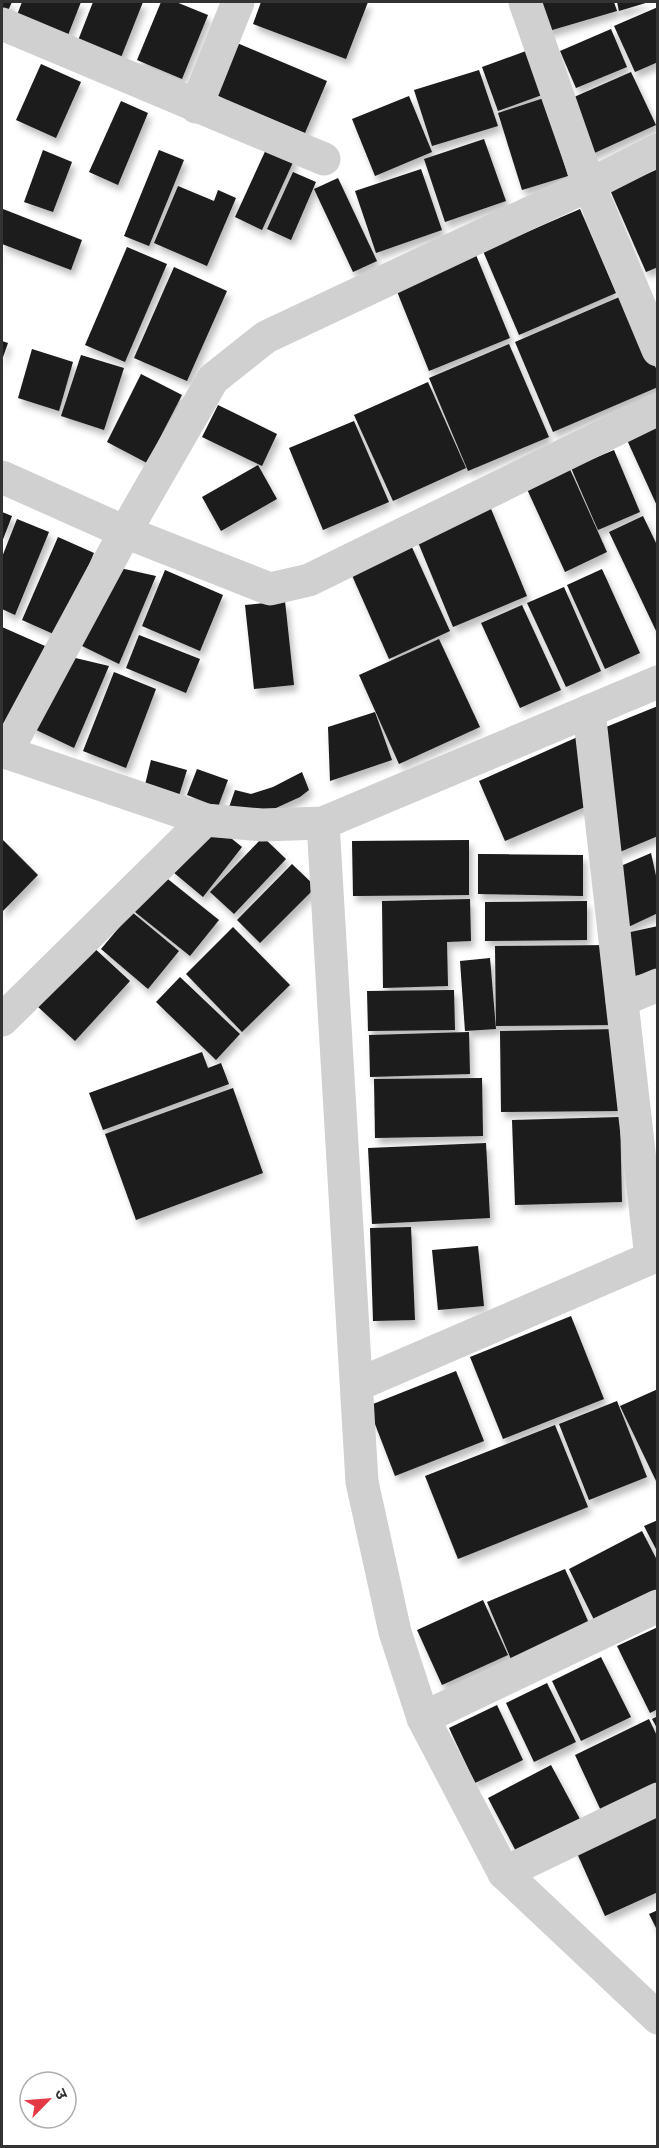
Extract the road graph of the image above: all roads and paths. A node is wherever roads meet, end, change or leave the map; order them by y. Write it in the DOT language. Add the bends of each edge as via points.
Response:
graph roads {
  1 [pos="237,2"];
  2 [pos="525,2"];
  3 [pos="2,24"];
  4 [pos="196,107"];
  5 [pos="657,150"];
  6 [pos="324,159"];
  7 [pos="589,184"];
  8 [pos="657,350"];
  9 [pos="657,409"];
  10 [pos="2,477"];
  11 [pos="125,532"];
  12 [pos="657,682"];
  13 [pos="589,711"];
  14 [pos="4,752"];
  15 [pos="205,820"];
  16 [pos="323,823"];
  17 [pos="657,985"];
  18 [pos="622,1000"];
  19 [pos="2,1020"];
  20 [pos="654,1256"];
  21 [pos="357,1385"];
  22 [pos="657,1605"];
  23 [pos="423,1718"];
  24 [pos="657,1799"];
  25 [pos="504,1874"];
  26 [pos="657,2018"];
  1 -- 4 [label="street"];
  2 -- 7 [label="street"];
  3 -- 4 [label="street"];
  4 -- 6 [label="street"];
  5 -- 7 [label="street"];
  7 -- 8 [label="street"];
  7 -- 11 [label="street" via="267,337 213,379"];
  9 -- 11 [label="street" via="309,580 270,589"];
  10 -- 11 [label="street"];
  11 -- 14 [label="street"];
  12 -- 13 [label="street"];
  13 -- 16 [label="street"];
  13 -- 18 [label="street"];
  14 -- 15 [label="street"];
  15 -- 16 [label="street" via="262,825"];
  15 -- 19 [label="street"];
  16 -- 21 [label="street"];
  17 -- 18 [label="street"];
  18 -- 20 [label="street"];
  20 -- 21 [label="street"];
  21 -- 23 [label="street" via="362,1482 395,1632"];
  22 -- 23 [label="street"];
  23 -- 25 [label="street"];
  24 -- 25 [label="street"];
  25 -- 26 [label="street"];
}
